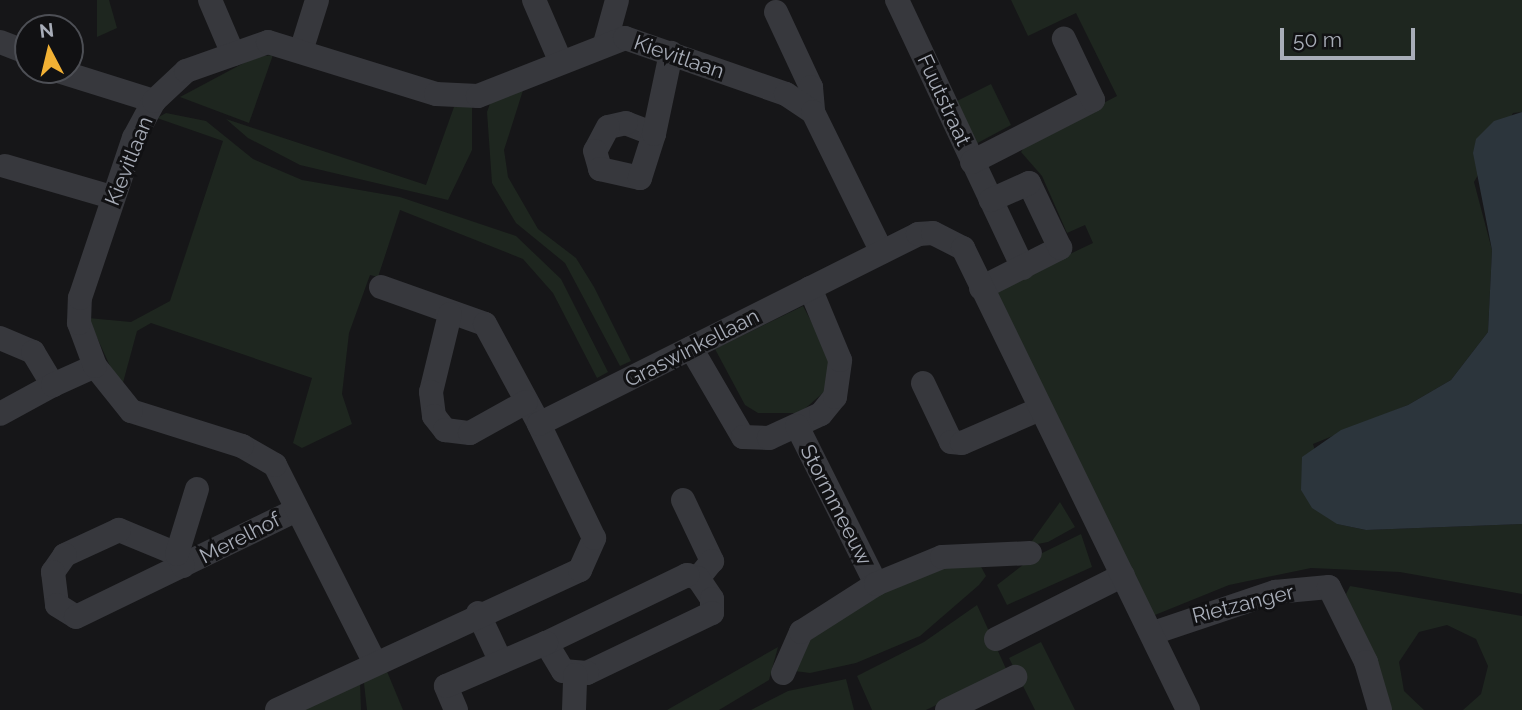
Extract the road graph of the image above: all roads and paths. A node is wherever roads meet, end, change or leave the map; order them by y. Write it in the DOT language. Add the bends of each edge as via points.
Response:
graph roads {
  1 [pos="210,0"];
  2 [pos="317,0"];
  3 [pos="534,0"];
  4 [pos="617,0"];
  5 [pos="897,0"];
  6 [pos="776,12"];
  7 [pos="1064,39"];
  8 [pos="606,40"];
  9 [pos="303,48"];
  10 [pos="671,53"];
  11 [pos="233,54"];
  12 [pos="560,60"];
  13 [pos="84,79"];
  14 [pos="155,101"];
  15 [pos="813,112"];
  16 [pos="654,134"];
  17 [pos="972,162"];
  18 [pos="2,166"];
  19 [pos="113,197"];
  20 [pos="991,200"];
  21 [pos="882,252"];
  22 [pos="1023,268"];
  23 [pos="381,287"];
  24 [pos="810,288"];
  25 [pos="981,288"];
  26 [pos="450,314"];
  27 [pos="0,338"];
  28 [pos="691,348"];
  29 [pos="95,366"];
  30 [pos="923,383"];
  31 [pos="53,384"];
  32 [pos="526,402"];
  33 [pos="1040,409"];
  34 [pos="0,414"];
  35 [pos="539,424"];
  36 [pos="797,426"];
  37 [pos="197,489"];
  38 [pos="683,500"];
  39 [pos="296,510"];
  40 [pos="1030,553"];
  41 [pos="180,560"];
  42 [pos="1123,575"];
  43 [pos="698,578"];
  44 [pos="876,584"];
  45 [pos="478,613"];
  46 [pos="1153,633"];
  47 [pos="996,639"];
  48 [pos="546,643"];
  49 [pos="501,662"];
  50 [pos="375,663"];
  51 [pos="783,673"];
  52 [pos="575,675"];
  53 [pos="1015,677"];
  54 [pos="277,710"];
  55 [pos="456,710"];
  56 [pos="573,710"];
  57 [pos="947,710"];
  58 [pos="1188,710"];
  59 [pos="1380,710"];
  1 -- 11 [label="street"];
  2 -- 9 [label="street"];
  3 -- 12 [label="street"];
  4 -- 8 [label="street"];
  5 -- 17 [label="street, Fuutstraat"];
  6 -- 15 [label="street" via="811,88"];
  7 -- 17 [label="street" via="1093,100"];
  8 -- 10 [label="street, Kievitlaan" via="625,38"];
  8 -- 12 [label="street, Kievitlaan"];
  9 -- 11 [label="street, Kievitlaan" via="268,42"];
  9 -- 12 [label="street, Kievitlaan" via="436,94 478,96"];
  10 -- 15 [label="street, Kievitlaan" via="786,94"];
  10 -- 16 [label="street"];
  11 -- 14 [label="street, Kievitlaan" via="186,71"];
  13 -- 14 [label="street"];
  14 -- 19 [label="street, Kievitlaan"];
  15 -- 21 [label="street"];
  17 -- 20 [label="street, Fuutstraat"];
  18 -- 19 [label="street"];
  19 -- 29 [label="street, Kievitlaan" via="80,298 79,323"];
  20 -- 22 [label="street, Fuutstraat"];
  20 -- 22 [label="street" via="1029,183 1060,248"];
  21 -- 24 [label="street, Graswinkellaan"];
  21 -- 25 [label="street, Graswinkellaan" via="918,234 946,235 963,248"];
  22 -- 25 [label="street"];
  23 -- 26 [label="street"];
  24 -- 28 [label="street, Graswinkellaan"];
  24 -- 36 [label="street" via="840,360 835,397 821,414"];
  25 -- 33 [label="street, Graswinkellaan"];
  26 -- 32 [label="street" via="485,324"];
  26 -- 32 [label="street" via="431,392 434,416 445,430 470,433"];
  27 -- 31 [label="street" via="33,352"];
  28 -- 35 [label="street, Graswinkellaan"];
  28 -- 36 [label="street" via="743,437 769,438"];
  29 -- 31 [label="street"];
  29 -- 39 [label="street, Kievitlaan" via="131,411 242,446 275,465"];
  30 -- 33 [label="street" via="951,442 962,443"];
  31 -- 34 [label="street"];
  32 -- 35 [label="street"];
  33 -- 42 [label="street, Graswinkellaan"];
  35 -- 45 [label="street" via="594,538 592,554 580,570"];
  36 -- 44 [label="street, Stormmeeuw"];
  37 -- 41 [label="street, Merelhof"];
  38 -- 43 [label="street" via="712,561"];
  39 -- 41 [label="street, Merelhof"];
  39 -- 50 [label="street, Kievitlaan"];
  40 -- 44 [label="street, Stormmeeuw" via="942,557"];
  41 -- 41 [label="street, Merelhof" via="119,530 65,555 53,572 57,605 76,617"];
  42 -- 46 [label="street, Graswinkellaan"];
  42 -- 47 [label="street"];
  43 -- 48 [label="street" via="687,575"];
  43 -- 52 [label="street" via="712,599 712,612"];
  44 -- 51 [label="street, Stormmeeuw" via="801,632"];
  45 -- 49 [label="street"];
  45 -- 50 [label="street"];
  46 -- 58 [label="street, Graswinkellaan"];
  46 -- 59 [label="street, Rietzanger" via="1275,592 1329,587 1366,662"];
  48 -- 49 [label="street"];
  48 -- 52 [label="street" via="563,670"];
  49 -- 55 [label="street" via="446,686"];
  50 -- 54 [label="street"];
  52 -- 56 [label="street"];
  53 -- 57 [label="street"];
}
